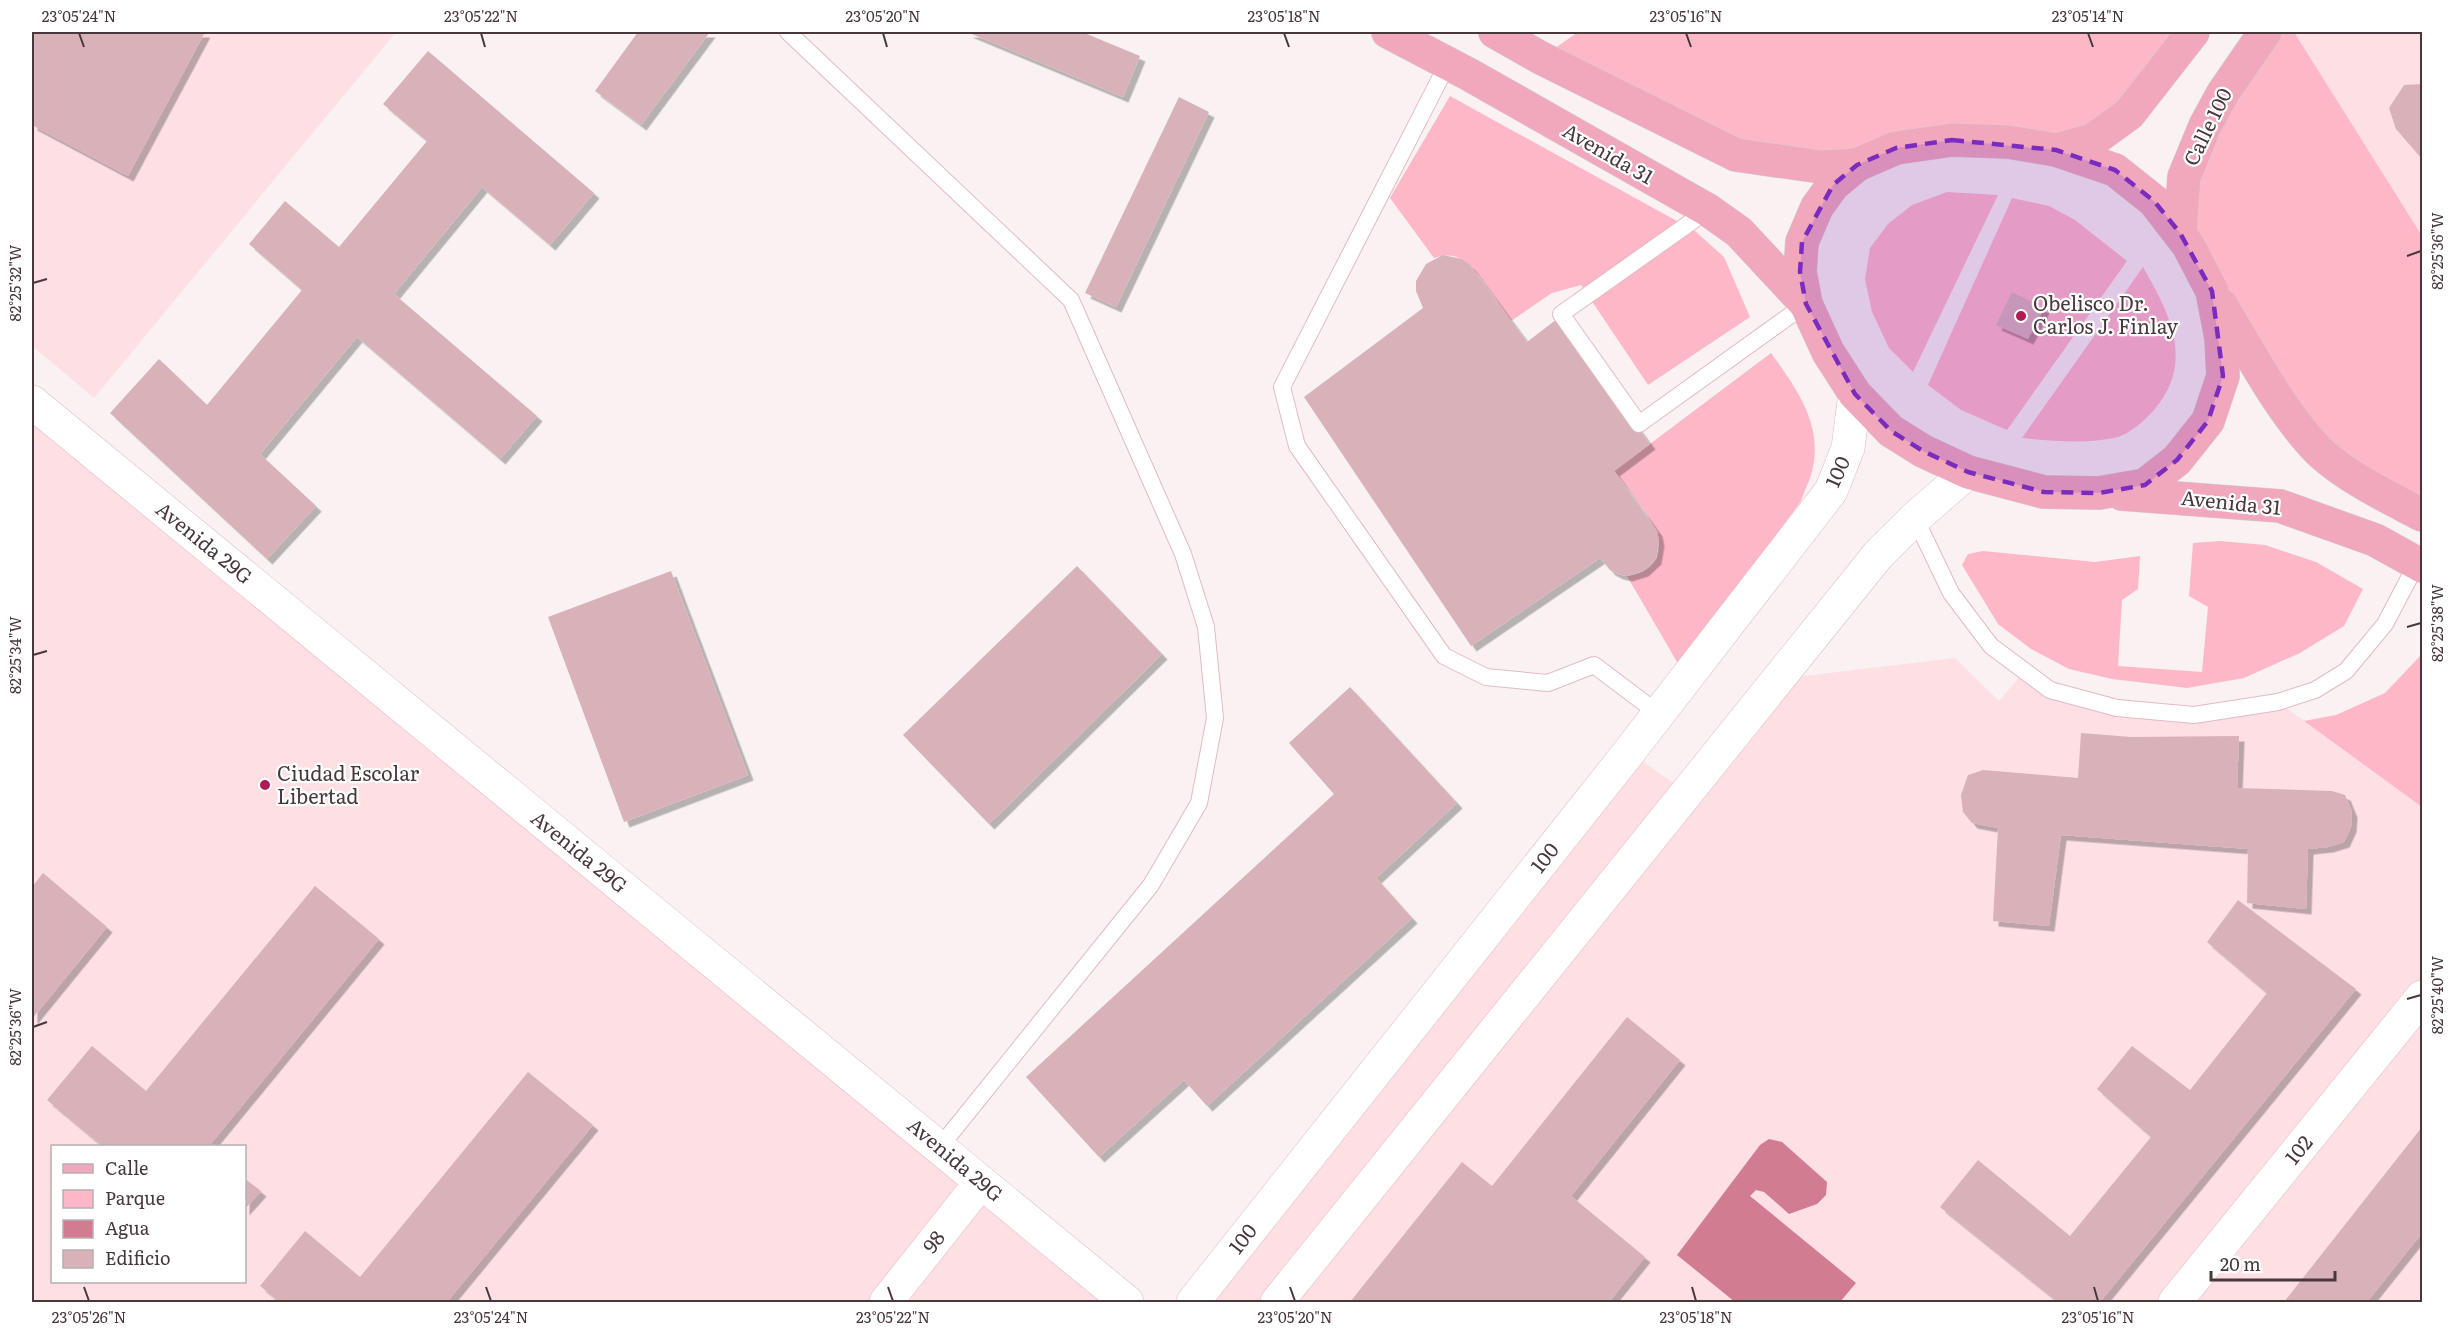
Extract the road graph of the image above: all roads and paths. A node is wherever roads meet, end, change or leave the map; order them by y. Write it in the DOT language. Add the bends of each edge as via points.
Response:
graph roads {
  1 [pos="788,32"];
  2 [pos="1388,32"];
  3 [pos="1495,32"];
  4 [pos="2193,32"];
  5 [pos="2265,32"];
  6 [pos="1448,63"];
  7 [pos="2056,150"];
  8 [pos="1857,165"];
  9 [pos="1707,210"];
  10 [pos="2180,233"];
  11 [pos="2212,291"];
  12 [pos="1806,304"];
  13 [pos="1855,394"];
  14 [pos="32,402"];
  15 [pos="1968,472"];
  16 [pos="2099,493"];
  17 [pos="2422,515"];
  18 [pos="1915,518"];
  19 [pos="2420,565"];
  20 [pos="1659,714"];
  21 [pos="2422,997"];
  22 [pos="939,1148"];
  23 [pos="981,1182"];
  24 [pos="886,1302"];
  25 [pos="1127,1302"];
  26 [pos="1193,1302"];
  27 [pos="1276,1302"];
  28 [pos="2175,1302"];
  1 -- 22 [label="lane" via="1071,300 1183,555 1206,627 1215,718 1198,803 1152,885"];
  2 -- 6 [label="main road, Avenida 31"];
  3 -- 8 [label="main road" via="1736,155 1821,167"];
  4 -- 7 [label="main road" via="2129,114 2094,140"];
  5 -- 10 [label="main road, Calle 100" via="2205,126 2184,177"];
  6 -- 9 [label="main road, Avenida 31"];
  6 -- 20 [label="lane" via="1282,387 1298,446 1444,656 1486,677 1548,683 1594,665"];
  7 -- 8 [label="main road" via="2008,142 1952,140 1896,148"];
  7 -- 10 [label="main road" via="2115,170 2154,201"];
  8 -- 12 [label="main road" via="1833,185 1817,207 1802,242 1800,272"];
  9 -- 12 [label="main road, Avenida 31" via="1739,232"];
  9 -- 12 [label="lane" via="1561,314 1639,424"];
  10 -- 11 [label="main road"];
  11 -- 16 [label="main road" via="2223,376 2208,421 2177,460 2145,486"];
  11 -- 17 [label="main road" via="2294,421 2322,453 2361,482"];
  12 -- 13 [label="main road" via="1828,352"];
  13 -- 15 [label="main road" via="1891,431"];
  13 -- 20 [label="street, 100" via="1848,448 1831,491"];
  14 -- 22 [label="street, Avenida 29G"];
  15 -- 16 [label="main road" via="2044,492"];
  15 -- 18 [label="street"];
  16 -- 19 [label="main road, Avenida 31" via="2280,506 2375,540"];
  18 -- 19 [label="lane" via="1950,593 1991,646 2050,690 2117,708 2194,715 2278,702 2315,690 2346,671 2385,624"];
  18 -- 27 [label="street" via="1878,555"];
  20 -- 26 [label="street, 100"];
  21 -- 28 [label="street, 102"];
  22 -- 23 [label="street, Avenida 29G"];
  23 -- 24 [label="street, 98"];
  23 -- 25 [label="street, Avenida 29G"];
}
